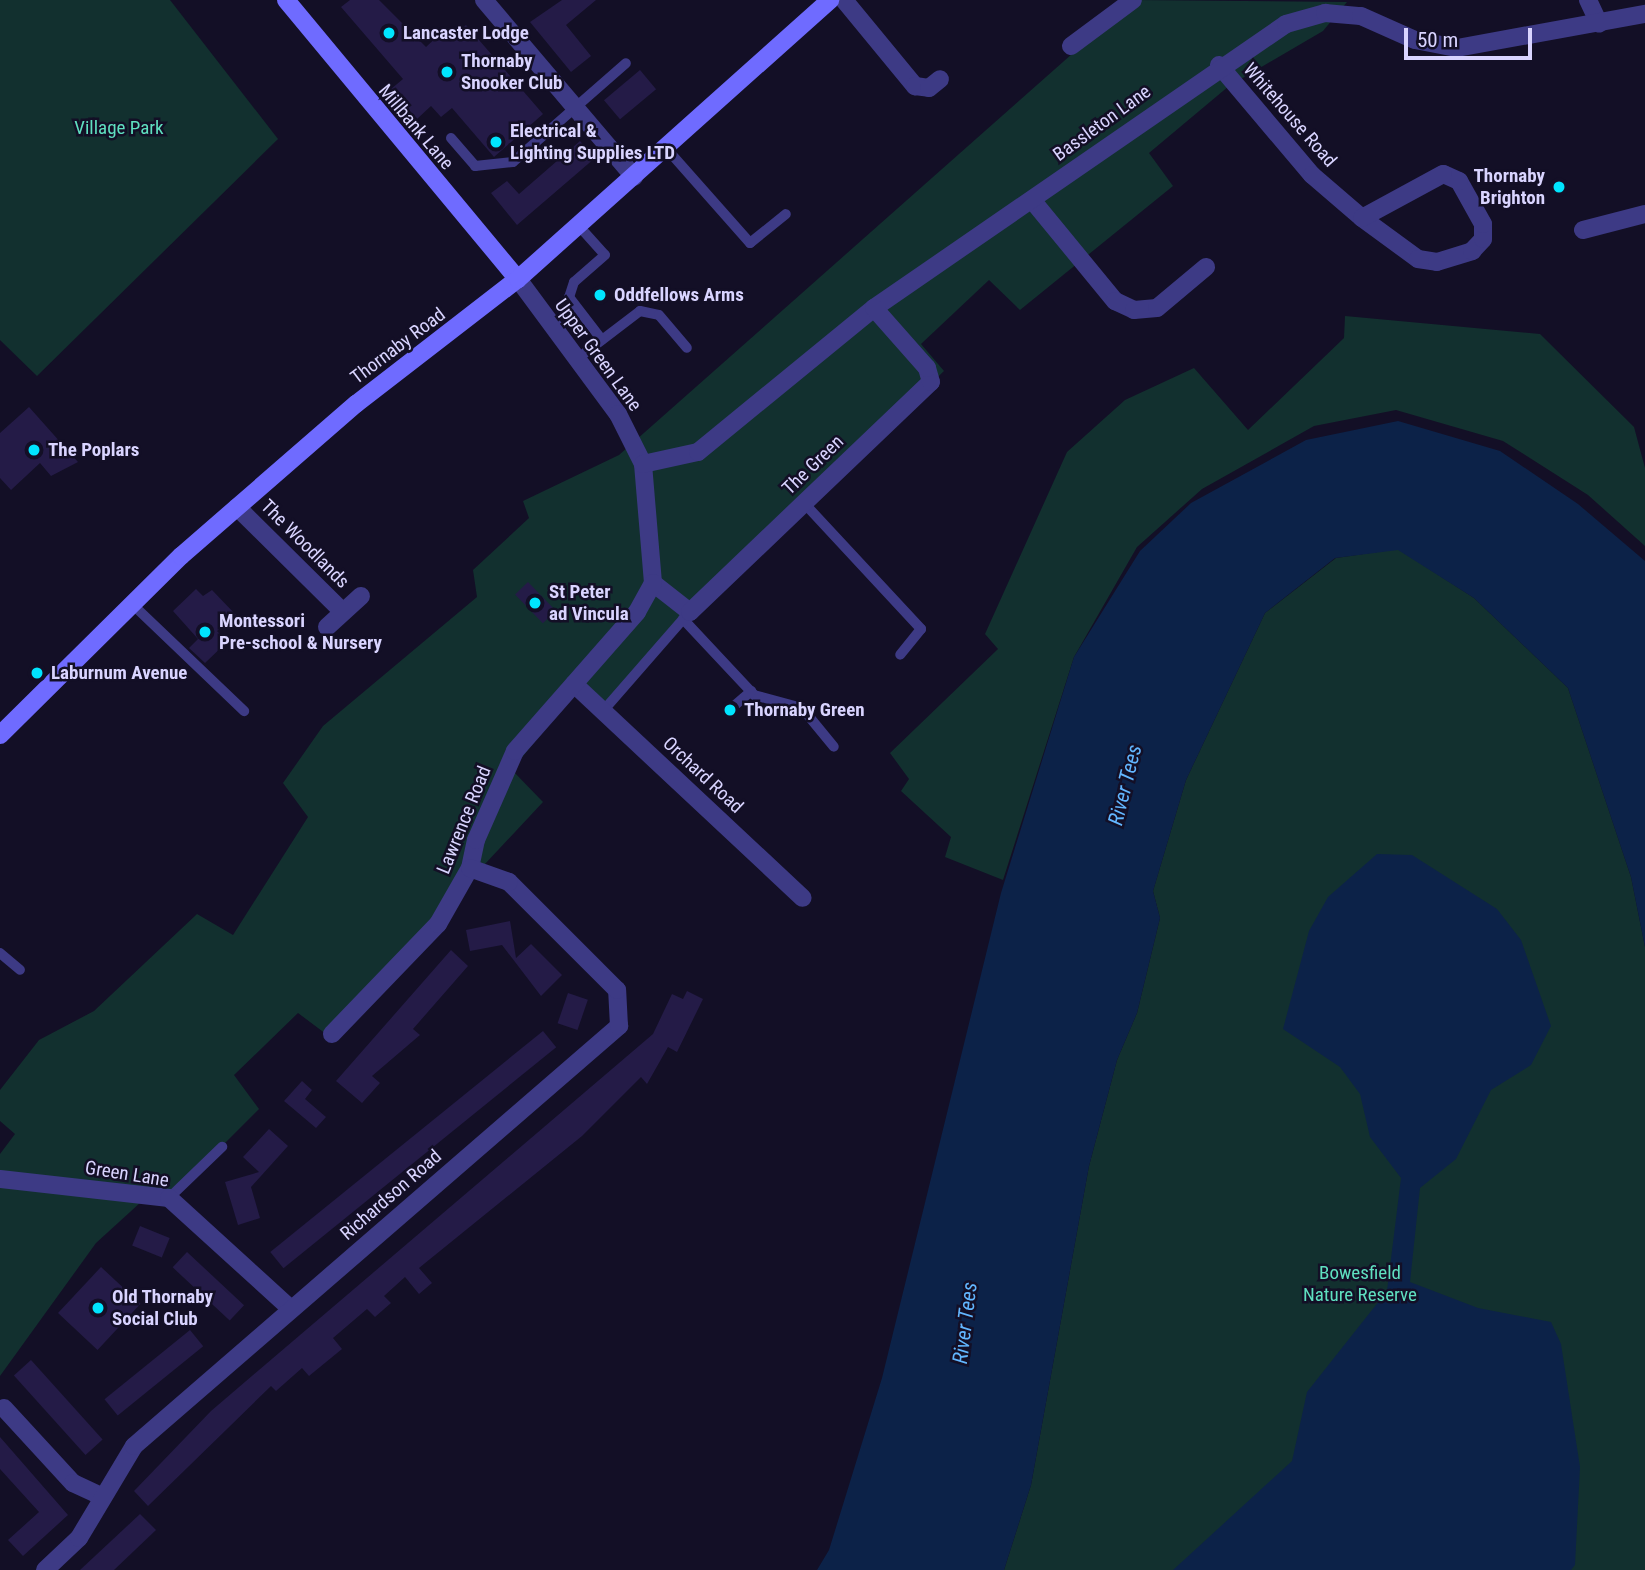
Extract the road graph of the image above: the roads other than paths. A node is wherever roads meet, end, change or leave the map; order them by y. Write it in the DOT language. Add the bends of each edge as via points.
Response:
graph roads {
  1 [pos="286,0"];
  2 [pos="830,0"];
  3 [pos="844,0"];
  4 [pos="1133,0"];
  5 [pos="1588,0"];
  6 [pos="493,3"];
  7 [pos="1645,14"];
  8 [pos="1599,24"];
  9 [pos="1071,46"];
  10 [pos="626,63"];
  11 [pos="1219,65"];
  12 [pos="940,79"];
  13 [pos="575,107"];
  14 [pos="452,138"];
  15 [pos="666,148"];
  16 [pos="634,177"];
  17 [pos="1032,200"];
  18 [pos="786,214"];
  19 [pos="1645,214"];
  20 [pos="1362,219"];
  21 [pos="578,225"];
  22 [pos="1583,230"];
  23 [pos="1206,267"];
  24 [pos="518,279"];
  25 [pos="874,308"];
  26 [pos="602,340"];
  27 [pos="687,348"];
  28 [pos="577,359"];
  29 [pos="643,464"];
  30 [pos="804,503"];
  31 [pos="237,507"];
  32 [pos="653,583"];
  33 [pos="361,596"];
  34 [pos="130,602"];
  35 [pos="343,612"];
  36 [pos="687,615"];
  37 [pos="327,627"];
  38 [pos="900,655"];
  39 [pos="573,684"];
  40 [pos="751,691"];
  41 [pos="734,706"];
  42 [pos="244,711"];
  43 [pos="603,711"];
  44 [pos="0,735"];
  45 [pos="834,747"];
  46 [pos="470,868"];
  47 [pos="803,898"];
  48 [pos="0,953"];
  49 [pos="20,970"];
  50 [pos="332,1034"];
  51 [pos="222,1147"];
  52 [pos="0,1179"];
  53 [pos="169,1198"];
  54 [pos="291,1309"];
  55 [pos="4,1408"];
  56 [pos="103,1497"];
  57 [pos="45,1570"];
  1 -- 24 [label="street, Millbank Lane"];
  2 -- 15 [label="street, Thornaby Road"];
  3 -- 12 [label="street" via="915,86 929,88"];
  4 -- 9 [label="street"];
  5 -- 8 [label="street"];
  6 -- 13 [label="street"];
  7 -- 8 [label="street, Bassleton Lane"];
  8 -- 11 [label="street, Bassleton Lane" via="1457,48 1415,40 1361,16 1325,13 1286,24"];
  10 -- 13 [label="lane"];
  11 -- 17 [label="street, Bassleton Lane"];
  11 -- 20 [label="street, Whitehouse Road" via="1312,175"];
  13 -- 14 [label="lane" via="513,162 475,166"];
  13 -- 16 [label="street"];
  15 -- 16 [label="street, Thornaby Road"];
  15 -- 18 [label="lane" via="750,243"];
  16 -- 21 [label="street, Thornaby Road"];
  17 -- 23 [label="street" via="1115,301 1134,310 1157,308"];
  17 -- 25 [label="street, Bassleton Lane"];
  19 -- 22 [label="street"];
  20 -- 20 [label="street, Whitehouse Road" via="1443,174 1459,181 1483,225 1483,239 1472,251 1437,262 1418,259"];
  21 -- 24 [label="street, Thornaby Road"];
  21 -- 26 [label="lane" via="605,255 574,282 569,297"];
  24 -- 28 [label="street, Upper Green Lane"];
  24 -- 31 [label="street, Thornaby Road"];
  25 -- 29 [label="street, Bassleton Lane" via="698,452"];
  25 -- 30 [label="street, The Green" via="927,368 931,382"];
  26 -- 27 [label="lane" via="640,311 659,315"];
  26 -- 28 [label="lane"];
  28 -- 29 [label="street, Upper Green Lane" via="618,414"];
  29 -- 32 [label="street, Upper Green Lane"];
  30 -- 36 [label="street, The Green"];
  30 -- 38 [label="lane" via="921,629"];
  31 -- 34 [label="street, Thornaby Road"];
  31 -- 35 [label="street, The Woodlands"];
  32 -- 36 [label="street"];
  32 -- 39 [label="street, Lawrence Road" via="636,612"];
  33 -- 35 [label="street, The Woodlands"];
  34 -- 42 [label="lane"];
  34 -- 44 [label="street, Thornaby Road"];
  35 -- 37 [label="street, The Woodlands"];
  36 -- 40 [label="lane"];
  36 -- 43 [label="lane"];
  39 -- 43 [label="street, Orchard Road"];
  39 -- 46 [label="street, Lawrence Road" via="515,751 475,840"];
  40 -- 41 [label="lane"];
  40 -- 45 [label="lane" via="802,708"];
  43 -- 47 [label="street, Orchard Road"];
  46 -- 50 [label="street, Lawrence Road" via="438,923"];
  46 -- 54 [label="street, Richardson Road" via="509,882 617,990 619,1026"];
  48 -- 49 [label="lane"];
  51 -- 53 [label="lane"];
  52 -- 53 [label="street, Green Lane"];
  53 -- 54 [label="street, Green Lane"];
  54 -- 56 [label="street, Richardson Road" via="134,1446"];
  55 -- 56 [label="street" via="73,1483"];
  56 -- 57 [label="street, Richardson Road" via="79,1538"];
}
